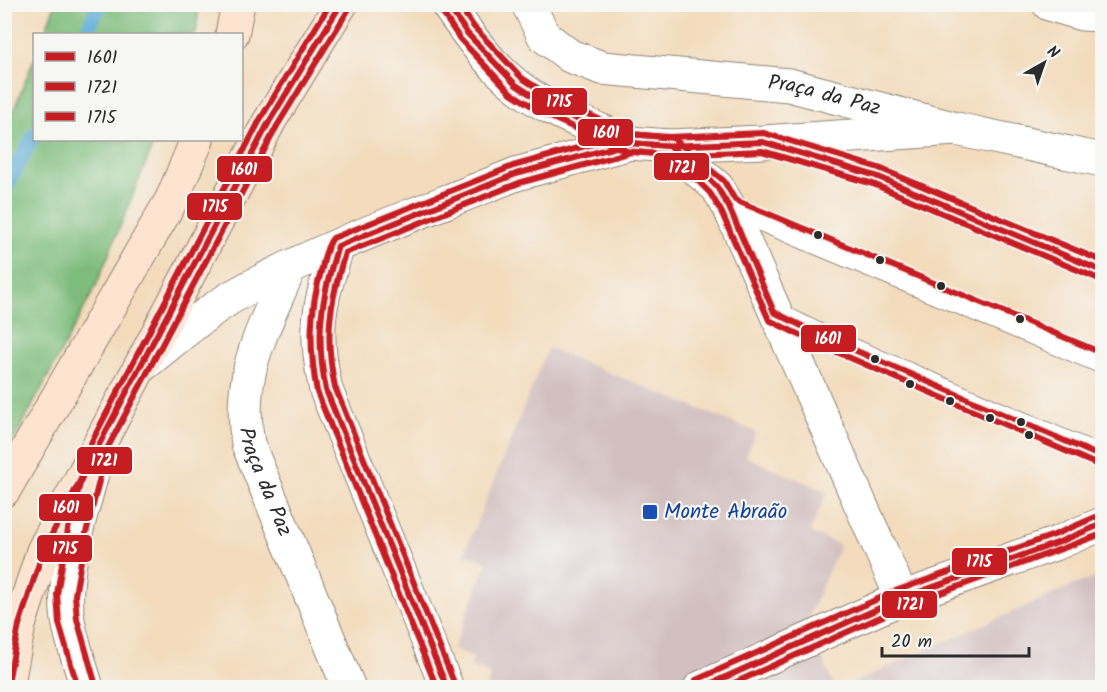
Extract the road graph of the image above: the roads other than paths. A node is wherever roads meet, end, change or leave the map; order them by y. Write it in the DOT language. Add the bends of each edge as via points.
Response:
graph roads {
  1 [pos="238,4"];
  2 [pos="341,4"];
  3 [pos="447,4"];
  4 [pos="528,4"];
  5 [pos="1049,4"];
  6 [pos="1102,15"];
  7 [pos="232,33"];
  8 [pos="956,129"];
  9 [pos="197,141"];
  10 [pos="763,142"];
  11 [pos="630,143"];
  12 [pos="669,146"];
  13 [pos="1102,160"];
  14 [pos="729,207"];
  15 [pos="338,246"];
  16 [pos="289,268"];
  17 [pos="1102,271"];
  18 [pos="774,312"];
  19 [pos="1102,363"];
  20 [pos="144,364"];
  21 [pos="99,446"];
  22 [pos="1102,457"];
  23 [pos="4,490"];
  24 [pos="1102,524"];
  25 [pos="902,598"];
  26 [pos="7,687"];
  27 [pos="87,687"];
  28 [pos="349,687"];
  29 [pos="447,687"];
  30 [pos="700,687"];
  1 -- 7 [label="main road"];
  2 -- 20 [label="main road" via="269,122"];
  3 -- 11 [label="street, Praça da Paz" via="467,33 516,86 550,107"];
  4 -- 8 [label="street, Praça da Paz" via="543,36 570,56 602,68 789,85"];
  5 -- 6 [label="street" via="1082,14"];
  8 -- 10 [label="street, Praça da Paz"];
  8 -- 13 [label="street"];
  9 -- 23 [label="main road" via="172,199"];
  10 -- 12 [label="street, Praça da Paz"];
  10 -- 17 [label="lane, Praça da Paz" via="876,176"];
  11 -- 12 [label="street, Praça da Paz"];
  11 -- 15 [label="street, Praça da Paz" via="516,174"];
  12 -- 14 [label="street" via="717,187"];
  14 -- 18 [label="street"];
  14 -- 19 [label="lane"];
  15 -- 16 [label="street, Praça da Paz"];
  15 -- 29 [label="street" via="322,295 317,326 326,390"];
  16 -- 20 [label="street, Praça da Paz" via="236,294"];
  16 -- 28 [label="street, Praça da Paz" via="248,368 245,426 248,444"];
  18 -- 22 [label="lane"];
  18 -- 25 [label="street"];
  20 -- 21 [label="main road"];
  21 -- 26 [label="main road" via="43,551 19,625"];
  21 -- 27 [label="street" via="77,531 66,595 68,621"];
  24 -- 25 [label="street"];
  25 -- 30 [label="street"];
}
